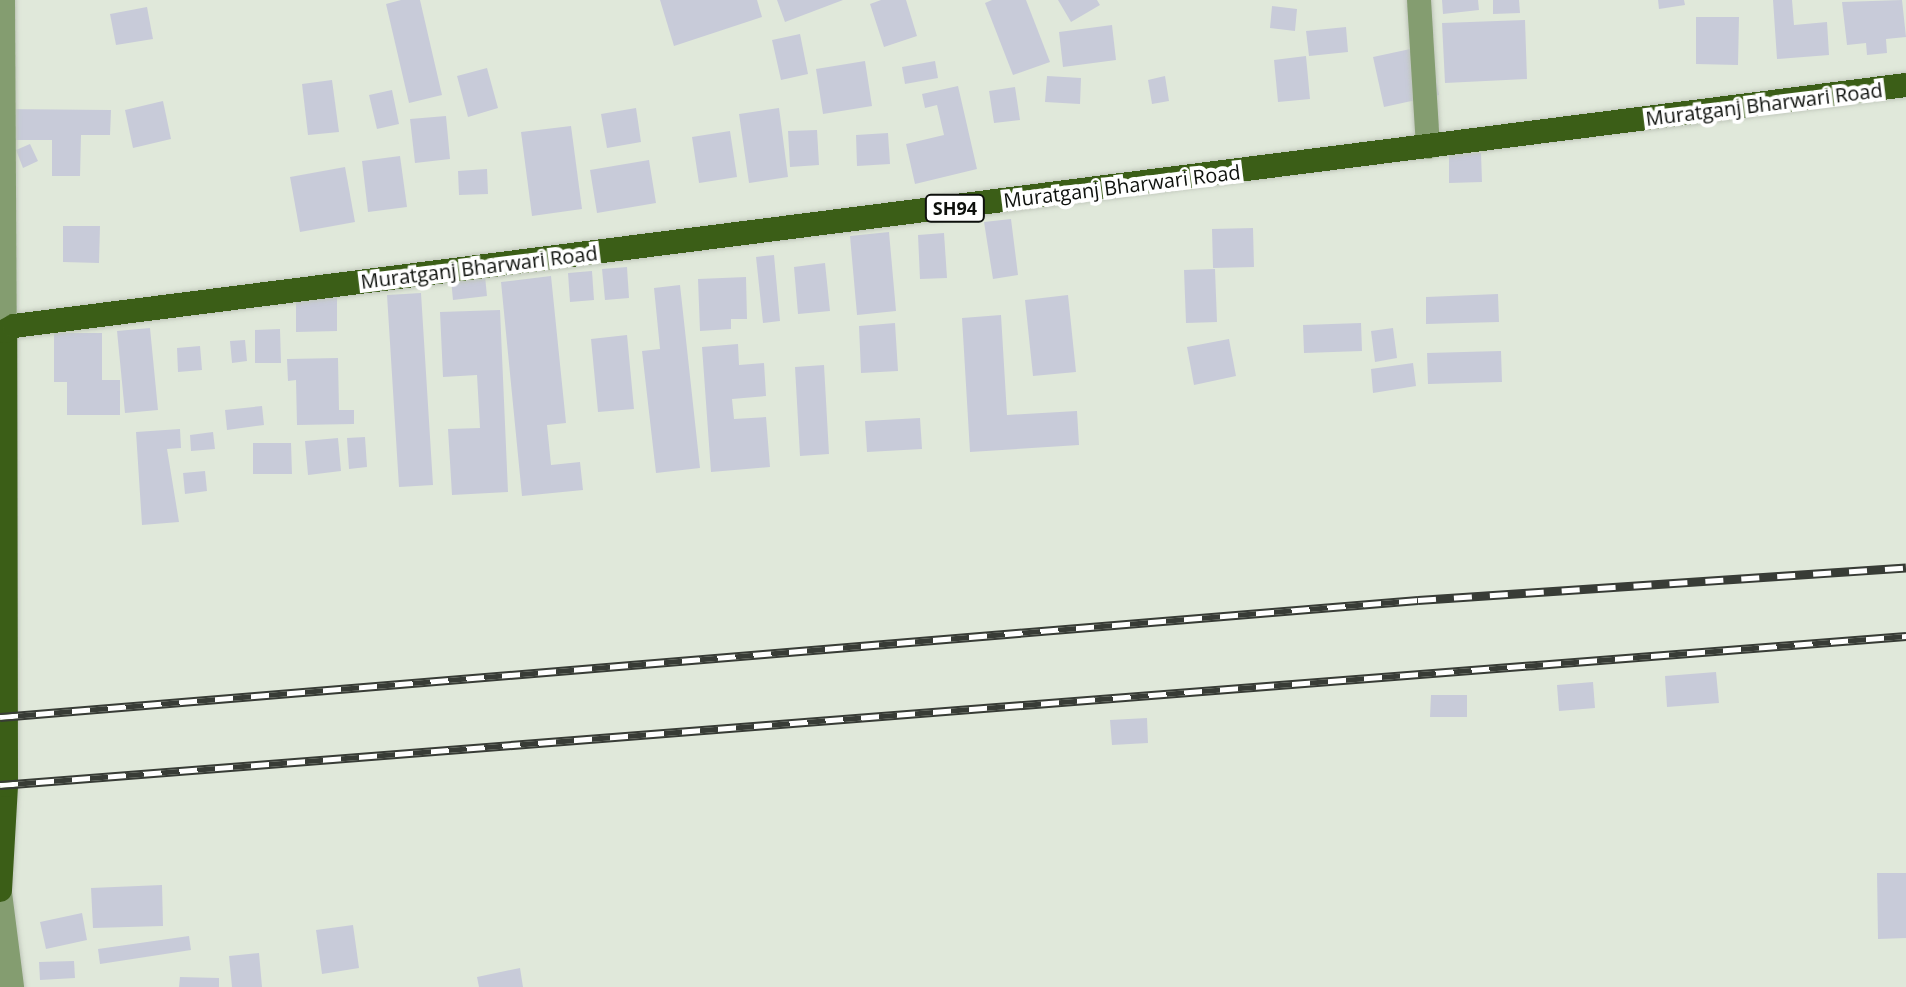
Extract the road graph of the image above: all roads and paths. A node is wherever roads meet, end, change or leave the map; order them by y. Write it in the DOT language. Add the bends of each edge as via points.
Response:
graph roads {
  1 [pos="3,0"];
  2 [pos="1419,0"];
  3 [pos="1906,85"];
  4 [pos="1428,147"];
  5 [pos="5,331"];
  6 [pos="0,892"];
  7 [pos="12,987"];
  1 -- 5 [label="street"];
  2 -- 4 [label="street"];
  3 -- 4 [label="main road, Muratganj Bharwari Road / SH94"];
  4 -- 5 [label="main road, Muratganj Bharwari Road / SH94"];
  5 -- 6 [label="main road" via="6,785"];
  6 -- 7 [label="street"];
}
